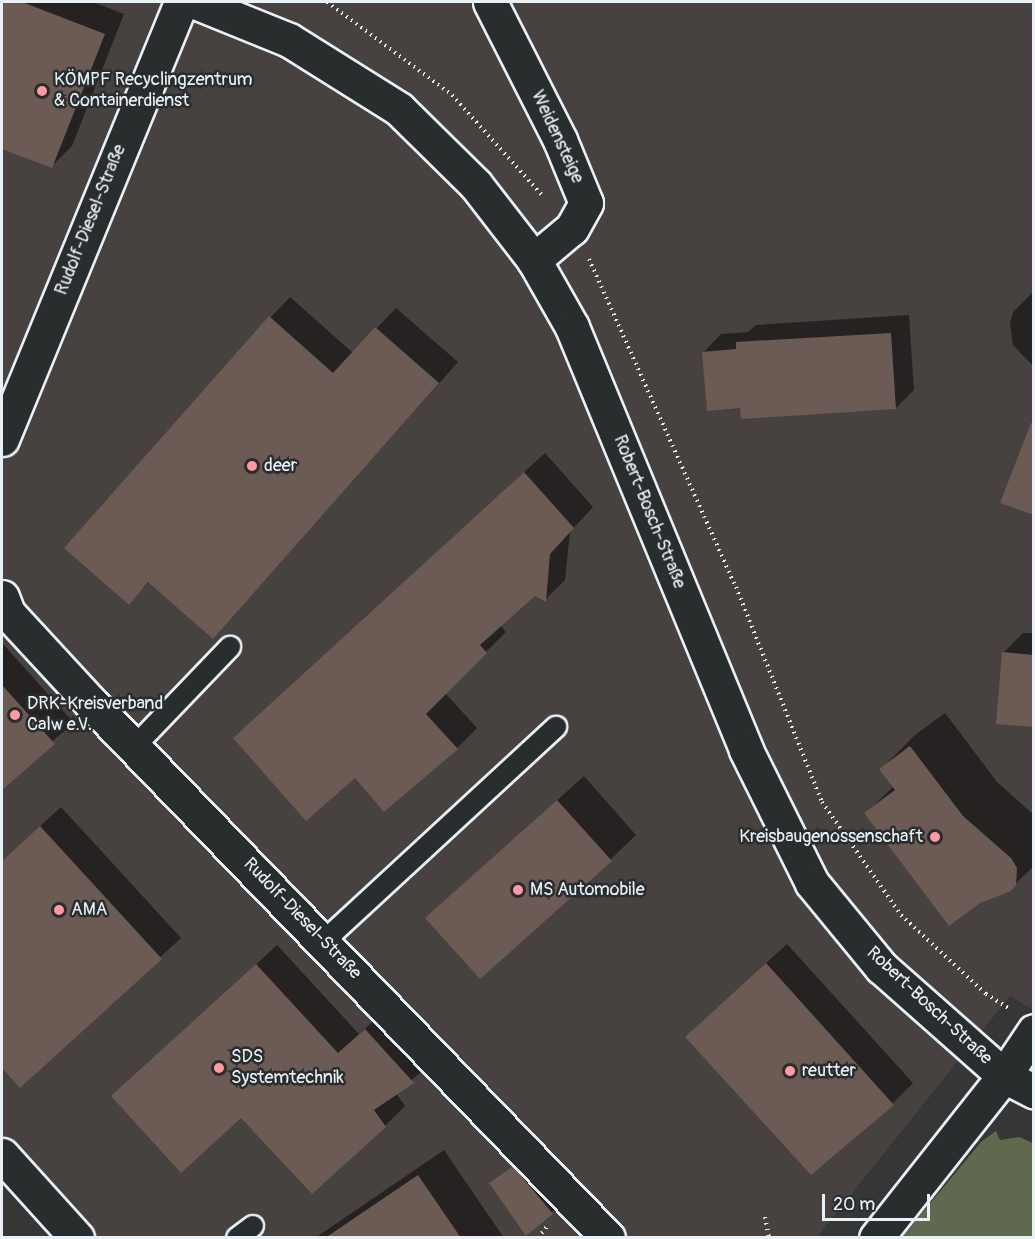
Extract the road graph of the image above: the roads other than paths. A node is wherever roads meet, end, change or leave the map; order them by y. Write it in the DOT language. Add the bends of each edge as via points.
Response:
graph roads {
  1 [pos="181,2"];
  2 [pos="195,2"];
  3 [pos="490,2"];
  4 [pos="534,260"];
  5 [pos="2,439"];
  6 [pos="2,597"];
  7 [pos="230,647"];
  8 [pos="556,727"];
  9 [pos="134,747"];
  10 [pos="324,941"];
  11 [pos="1024,1021"];
  12 [pos="1004,1076"];
  13 [pos="1034,1091"];
  14 [pos="2,1155"];
  15 [pos="77,1238"];
  16 [pos="608,1238"];
  17 [pos="876,1238"];
  1 -- 5 [label="street, Rudolf-Diesel-Straße"];
  2 -- 4 [label="street, Robert-Bosch-Straße" via="289,40 399,109 476,184"];
  3 -- 4 [label="street, Weidensteige" via="586,203 572,228"];
  4 -- 12 [label="street, Robert-Bosch-Straße" via="572,327 746,750 812,883 881,967"];
  6 -- 9 [label="street, Rudolf-Diesel-Straße" via="8,613"];
  7 -- 9 [label="lane"];
  8 -- 10 [label="lane"];
  9 -- 10 [label="street, Rudolf-Diesel-Straße"];
  10 -- 16 [label="street, Rudolf-Diesel-Straße"];
  11 -- 12 [label="street"];
  12 -- 13 [label="street, Robert-Bosch-Straße"];
  12 -- 17 [label="street"];
  14 -- 15 [label="street"];
}
